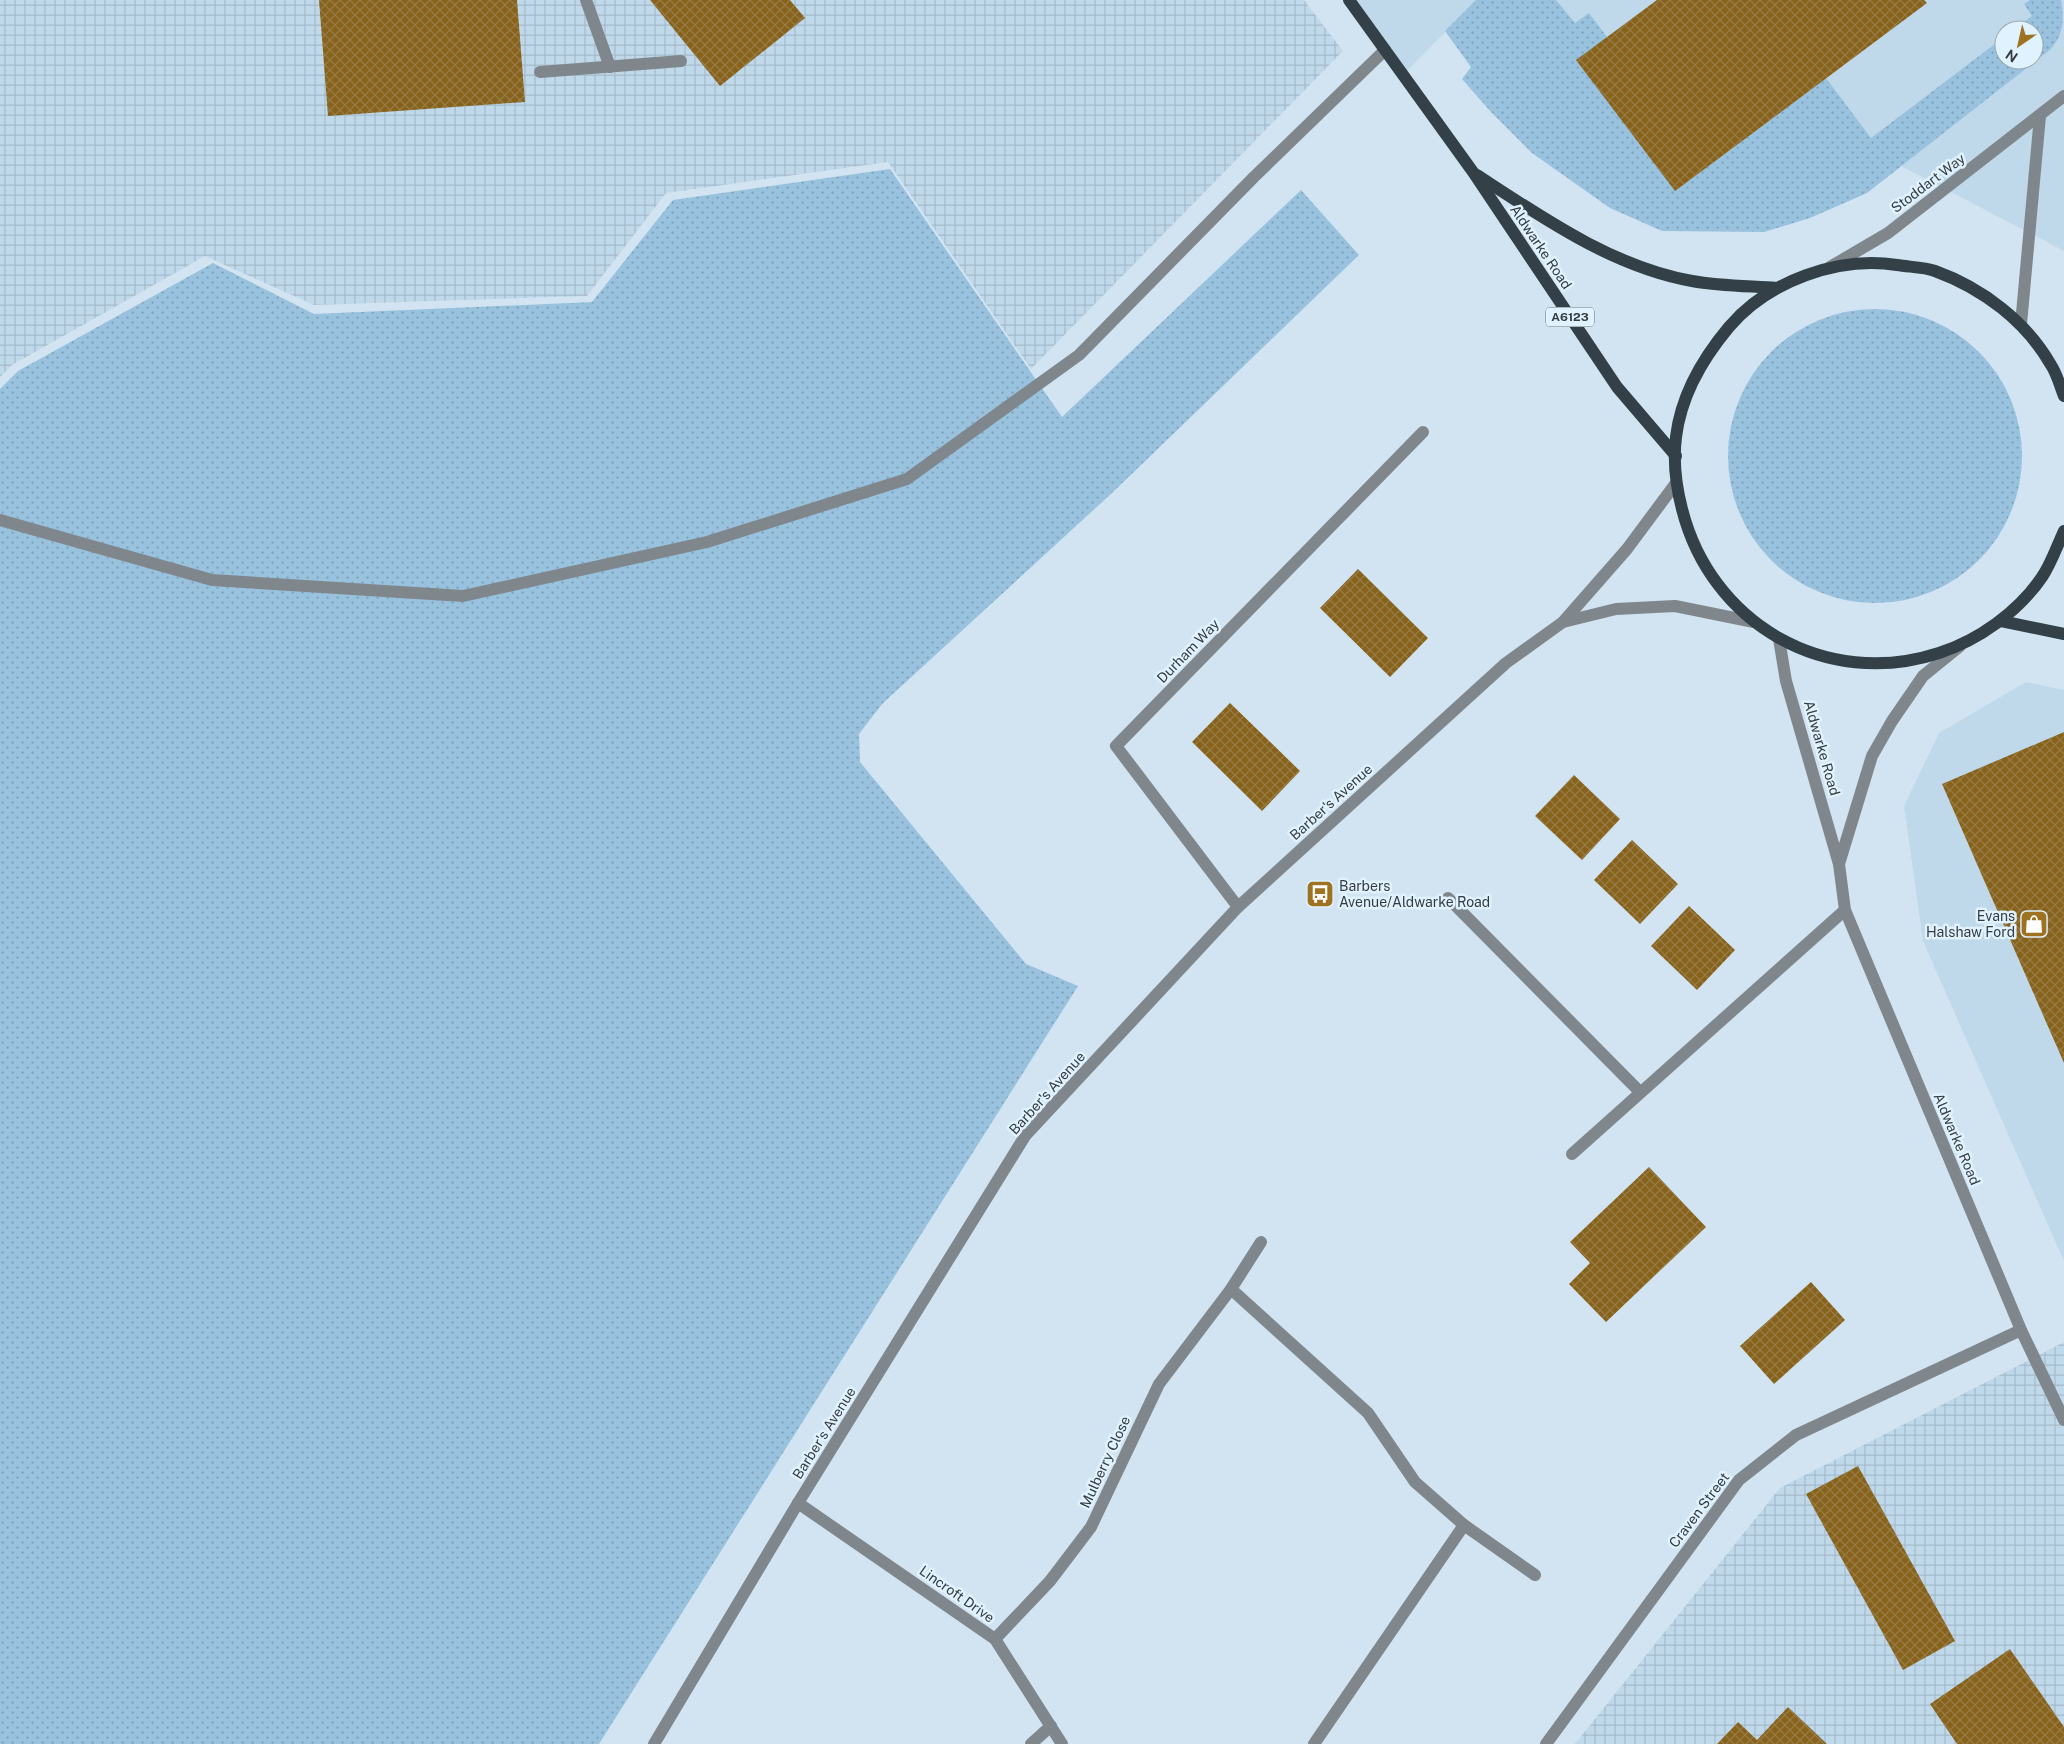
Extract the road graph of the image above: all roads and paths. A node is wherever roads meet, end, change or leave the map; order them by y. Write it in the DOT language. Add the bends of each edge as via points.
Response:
graph roads {
  1 [pos="586,0"];
  2 [pos="1349,0"];
  3 [pos="1385,50"];
  4 [pos="682,61"];
  5 [pos="610,67"];
  6 [pos="540,72"];
  7 [pos="2064,96"];
  8 [pos="2040,116"];
  9 [pos="1473,172"];
  10 [pos="1830,267"];
  11 [pos="1776,288"];
  12 [pos="2021,324"];
  13 [pos="2064,396"];
  14 [pos="1423,432"];
  15 [pos="1676,456"];
  16 [pos="1676,483"];
  17 [pos="0,520"];
  18 [pos="2064,531"];
  19 [pos="2001,621"];
  20 [pos="1563,622"];
  21 [pos="1754,622"];
  22 [pos="2064,634"];
  23 [pos="1780,639"];
  24 [pos="1960,646"];
  25 [pos="1839,864"];
  26 [pos="1448,898"];
  27 [pos="1238,907"];
  28 [pos="1845,910"];
  29 [pos="1640,1092"];
  30 [pos="1572,1154"];
  31 [pos="1261,1242"];
  32 [pos="1231,1289"];
  33 [pos="2020,1330"];
  34 [pos="2064,1420"];
  35 [pos="798,1504"];
  36 [pos="1464,1525"];
  37 [pos="1535,1575"];
  38 [pos="995,1638"];
  39 [pos="1052,1726"];
  40 [pos="654,1744"];
  41 [pos="1031,1744"];
  42 [pos="1062,1744"];
  43 [pos="1314,1744"];
  44 [pos="1546,1744"];
  1 -- 5 [label="street"];
  2 -- 3 [label="main road, Aldwarke Road / A6123"];
  3 -- 9 [label="main road, Aldwarke Road / A6123"];
  3 -- 17 [label="street" via="1254,177 1079,355 907,479 707,542 463,596 212,580"];
  4 -- 5 [label="street"];
  5 -- 6 [label="street"];
  7 -- 8 [label="street, Stoddart Way"];
  8 -- 10 [label="street, Stoddart Way" via="1888,233"];
  8 -- 12 [label="street"];
  9 -- 11 [label="main road, Aldwarke Road / A6123" via="1558,228 1639,266 1692,281"];
  9 -- 15 [label="main road, Aldwarke Road / A6123" via="1617,387"];
  10 -- 11 [label="main road"];
  10 -- 12 [label="main road" via="1882,262 1933,270 1980,292"];
  11 -- 15 [label="main road" via="1739,315 1709,351 1688,392 1676,437"];
  12 -- 13 [label="main road" via="2052,365"];
  14 -- 27 [label="street, Durham Way" via="1116,746"];
  15 -- 16 [label="main road"];
  16 -- 20 [label="street, Barber's Avenue" via="1627,549"];
  16 -- 21 [label="main road" via="1689,536 1711,576"];
  18 -- 19 [label="main road" via="2042,577"];
  19 -- 22 [label="main road"];
  19 -- 24 [label="main road"];
  20 -- 21 [label="street, Barber's Avenue" via="1616,609 1675,606"];
  20 -- 27 [label="street, Barber's Avenue" via="1506,664"];
  21 -- 23 [label="main road"];
  23 -- 24 [label="main road" via="1822,657 1869,664 1916,660"];
  23 -- 25 [label="street, Aldwarke Road" via="1786,681"];
  24 -- 25 [label="street, Aldwarke Road" via="1923,676 1872,756"];
  25 -- 28 [label="street, Aldwarke Road"];
  26 -- 29 [label="street"];
  27 -- 35 [label="street, Barber's Avenue" via="1025,1136"];
  28 -- 29 [label="street"];
  28 -- 33 [label="street, Aldwarke Road"];
  29 -- 30 [label="street"];
  31 -- 32 [label="street, Mulberry Close"];
  32 -- 36 [label="street" via="1368,1413 1414,1482"];
  32 -- 38 [label="street, Mulberry Close" via="1159,1384 1091,1527 1050,1581"];
  33 -- 34 [label="street, Aldwarke Road"];
  33 -- 44 [label="street, Craven Street" via="1796,1435 1739,1480"];
  35 -- 38 [label="street, Lincroft Drive"];
  35 -- 40 [label="street, Barber's Avenue"];
  36 -- 37 [label="street"];
  36 -- 43 [label="street"];
  38 -- 39 [label="street, Lincroft Drive"];
  39 -- 41 [label="street"];
  39 -- 42 [label="street, Lincroft Drive"];
}
